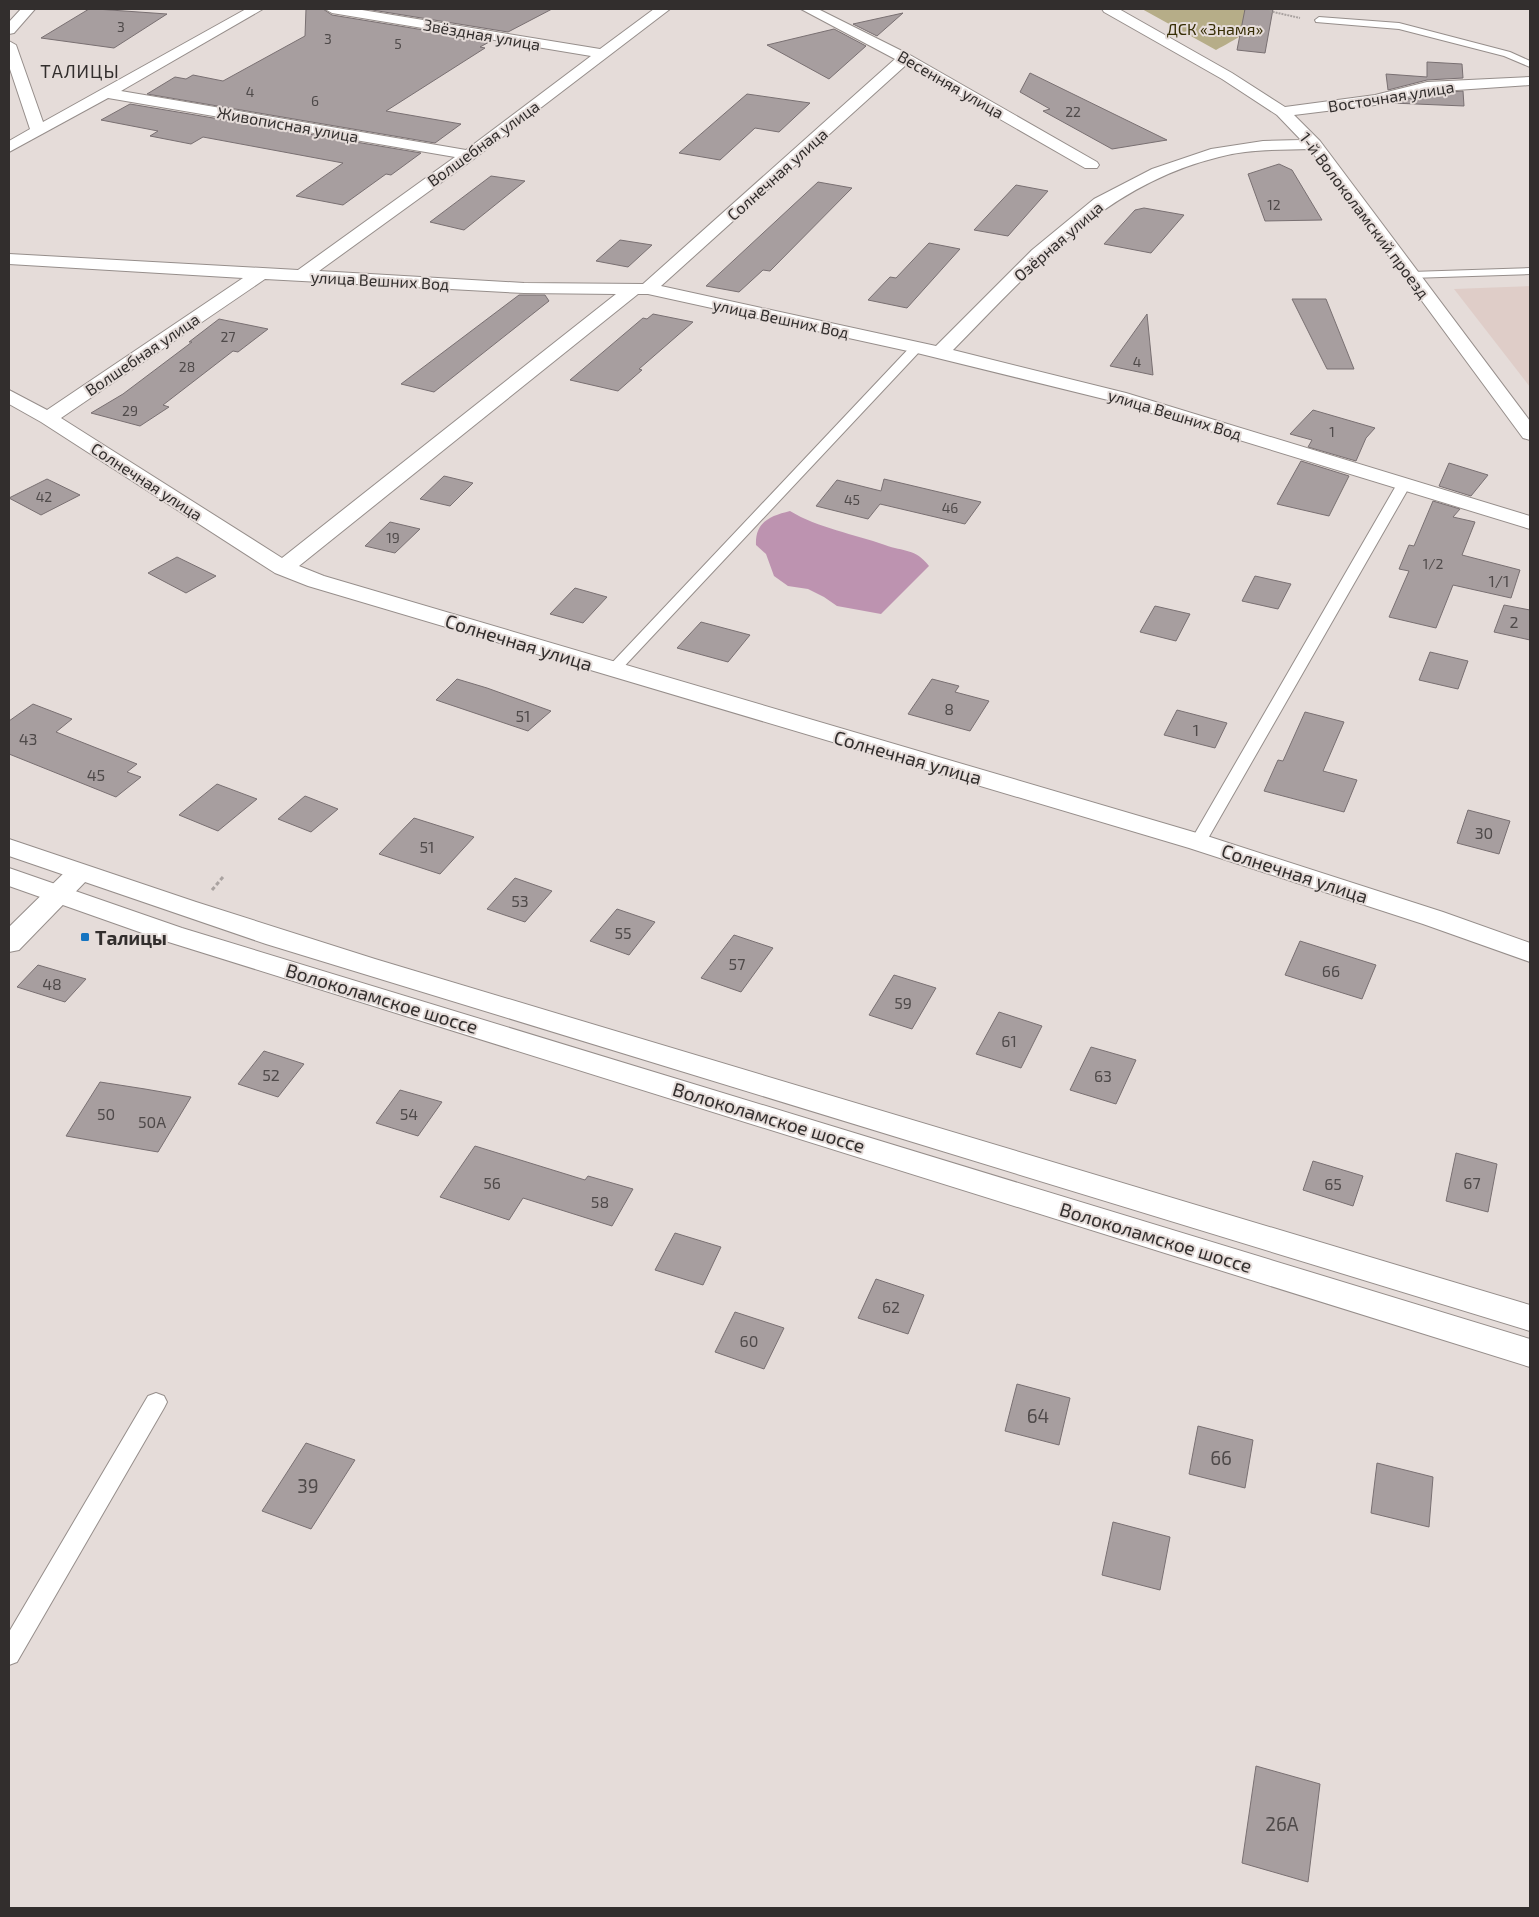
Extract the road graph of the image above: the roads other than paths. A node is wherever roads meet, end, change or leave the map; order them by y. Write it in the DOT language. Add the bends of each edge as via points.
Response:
graph roads {
  1 [pos="28,9"];
  2 [pos="256,9"];
  3 [pos="332,9"];
  4 [pos="663,9"];
  5 [pos="808,9"];
  6 [pos="1109,9"];
  7 [pos="1319,20"];
  8 [pos="9,30"];
  9 [pos="9,45"];
  10 [pos="602,54"];
  11 [pos="906,58"];
  12 [pos="1530,64"];
  13 [pos="1530,81"];
  14 [pos="108,93"];
  15 [pos="1282,112"];
  16 [pos="38,131"];
  17 [pos="1314,144"];
  18 [pos="9,147"];
  19 [pos="468,155"];
  20 [pos="1091,165"];
  21 [pos="9,259"];
  22 [pos="1530,271"];
  23 [pos="262,273"];
  24 [pos="1411,275"];
  25 [pos="301,276"];
  26 [pos="640,290"];
  27 [pos="917,347"];
  28 [pos="940,353"];
  29 [pos="9,396"];
  30 [pos="48,418"];
  31 [pos="1530,434"];
  32 [pos="1404,484"];
  33 [pos="1530,522"];
  34 [pos="283,568"];
  35 [pos="613,670"];
  36 [pos="1198,842"];
  37 [pos="9,847"];
  38 [pos="79,873"];
  39 [pos="9,877"];
  40 [pos="56,895"];
  41 [pos="9,943"];
  42 [pos="1530,952"];
  43 [pos="1530,1318"];
  44 [pos="1530,1354"];
  45 [pos="156,1402"];
  46 [pos="9,1654"];
  1 -- 8 [label="street"];
  2 -- 14 [label="street"];
  3 -- 10 [label="street, Звёздная улица"];
  4 -- 10 [label="street, Волшебная улица"];
  5 -- 11 [label="street, Весенняя улица"];
  6 -- 15 [label="street, 1-й Волоколамский проезд" via="1227,76"];
  7 -- 12 [label="lane" via="1399,26"];
  9 -- 16 [label="street"];
  10 -- 19 [label="street, Волшебная улица"];
  11 -- 20 [label="street, Весенняя улица"];
  11 -- 26 [label="street, Солнечная улица"];
  13 -- 15 [label="street, Восточная улица" via="1427,87 1375,100"];
  14 -- 16 [label="street"];
  14 -- 19 [label="street, Живописная улица"];
  15 -- 17 [label="street, 1-й Волоколамский проезд"];
  16 -- 18 [label="street"];
  17 -- 24 [label="street, 1-й Волоколамский проезд"];
  17 -- 28 [label="street, Озёрная улица" via="1217,152 1158,172 1100,203 1038,254"];
  19 -- 25 [label="street, Волшебная улица"];
  21 -- 23 [label="street, улица Вешних Вод"];
  22 -- 24 [label="lane"];
  23 -- 25 [label="street, улица Вешних Вод"];
  23 -- 30 [label="street, Волшебная улица"];
  24 -- 31 [label="street, 1-й Волоколамский проезд"];
  25 -- 26 [label="street, улица Вешних Вод" via="524,288"];
  26 -- 27 [label="street, улица Вешних Вод"];
  26 -- 34 [label="street, Солнечная улица"];
  27 -- 28 [label="street, улица Вешних Вод"];
  27 -- 35 [label="lane"];
  28 -- 32 [label="street, улица Вешних Вод" via="1119,397"];
  29 -- 30 [label="street, Солнечная улица"];
  30 -- 34 [label="street, Солнечная улица"];
  32 -- 33 [label="street, улица Вешних Вод"];
  32 -- 36 [label="lane"];
  34 -- 35 [label="street, Солнечная улица" via="316,581"];
  35 -- 36 [label="street, Солнечная улица"];
  36 -- 42 [label="street, Солнечная улица"];
  37 -- 38 [label="street, Волоколамское шоссе"];
  38 -- 40 [label="street"];
  38 -- 43 [label="street, Волоколамское шоссе" via="310,949"];
  39 -- 40 [label="street, Волоколамское шоссе"];
  40 -- 41 [label="street"];
  40 -- 44 [label="street, Волоколамское шоссе" via="172,934"];
  45 -- 46 [label="lane"];
}
